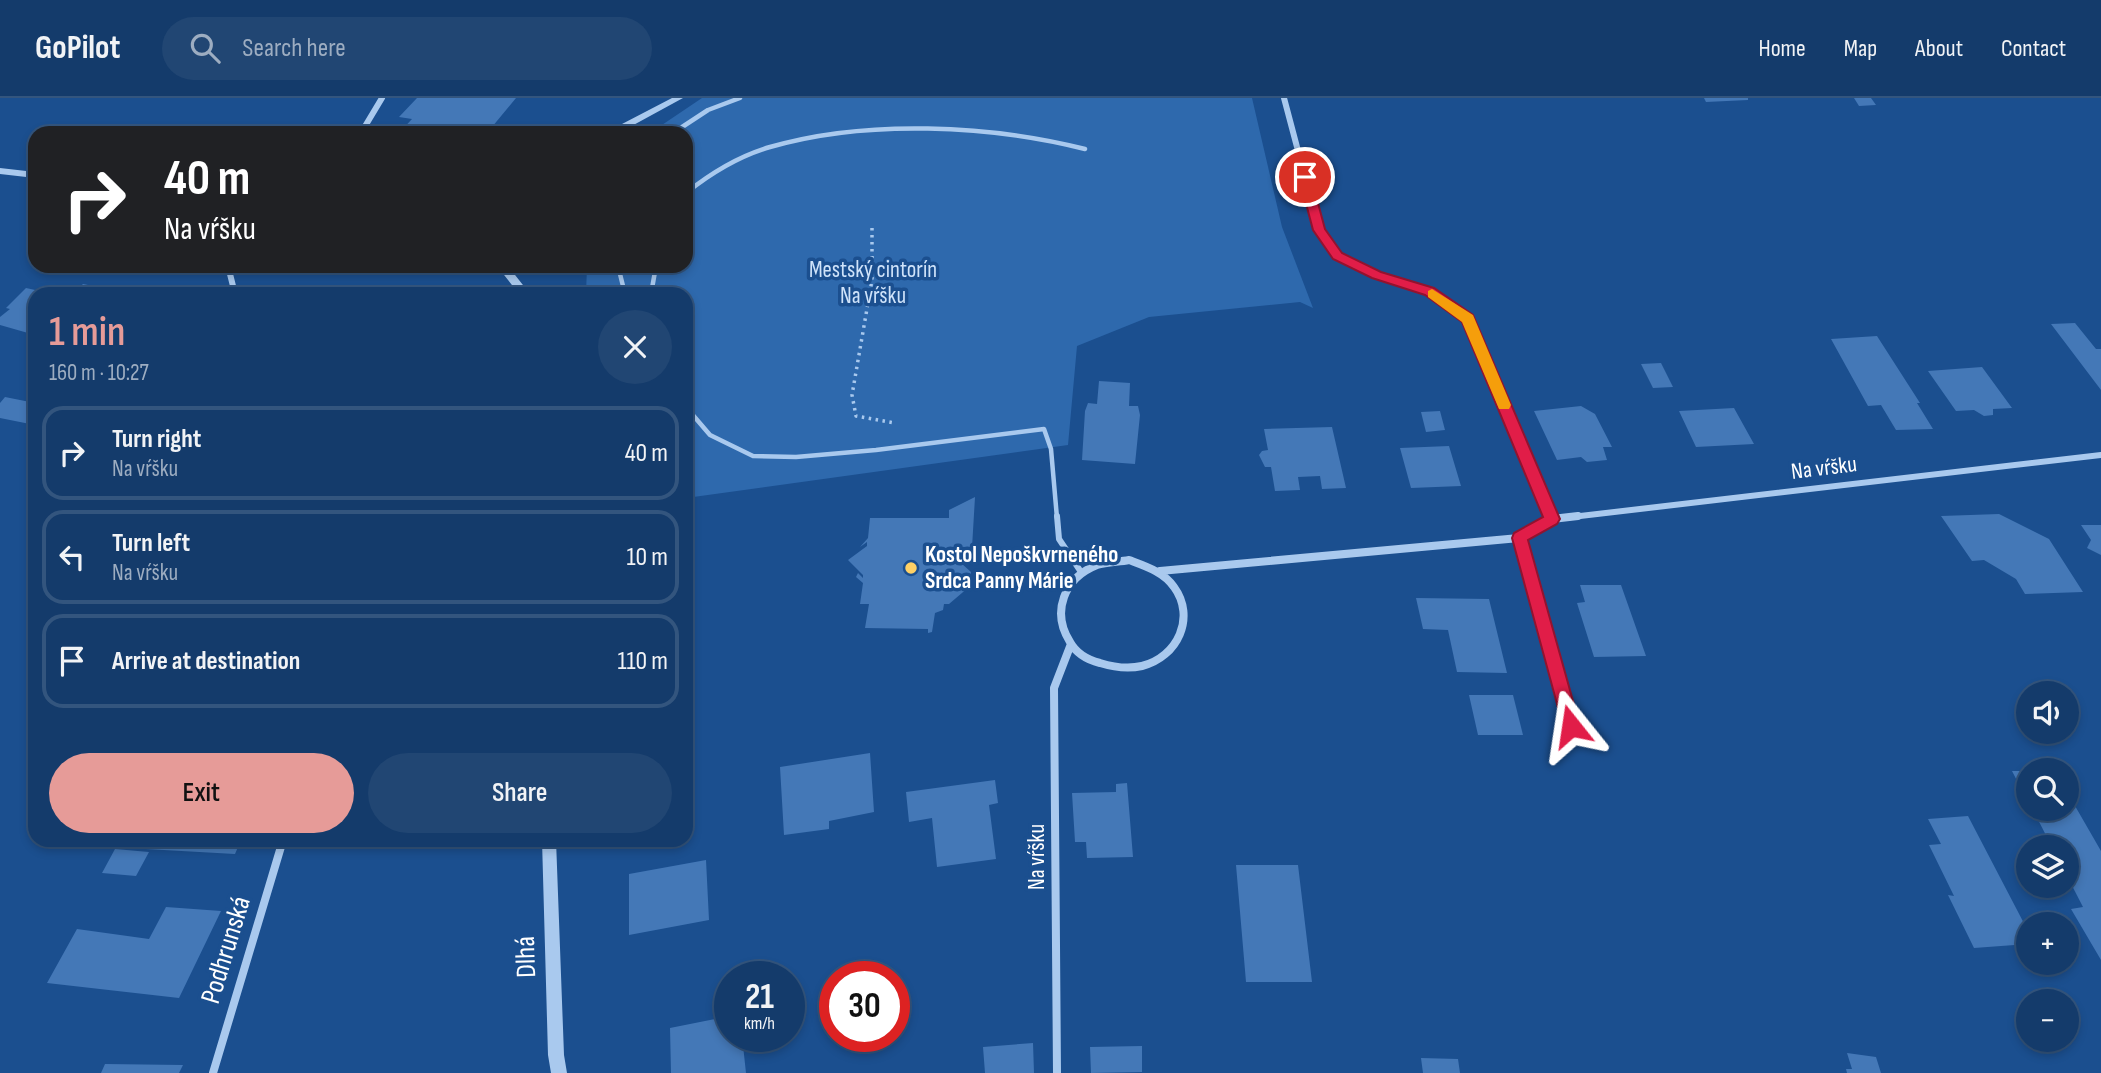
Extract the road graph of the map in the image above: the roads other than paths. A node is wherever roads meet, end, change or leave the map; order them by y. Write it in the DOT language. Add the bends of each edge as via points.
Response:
graph roads {
  1 [pos="382,98"];
  2 [pos="679,98"];
  3 [pos="740,98"];
  4 [pos="1284,98"];
  5 [pos="365,126"];
  6 [pos="625,126"];
  7 [pos="684,126"];
  8 [pos="1085,149"];
  9 [pos="0,171"];
  10 [pos="28,174"];
  11 [pos="693,187"];
  12 [pos="508,273"];
  13 [pos="519,287"];
  14 [pos="693,415"];
  15 [pos="936,442"];
  16 [pos="2101,455"];
  17 [pos="1552,519"];
  18 [pos="1519,538"];
  19 [pos="1160,571"];
  20 [pos="1082,572"];
  21 [pos="1071,644"];
  22 [pos="1571,726"];
  23 [pos="281,847"];
  24 [pos="549,847"];
  25 [pos="213,1073"];
  26 [pos="559,1073"];
  27 [pos="1058,1073"];
  1 -- 5 [label="street"];
  2 -- 6 [label="street"];
  3 -- 7 [label="lane"];
  4 -- 17 [label="street" via="1319,230 1337,256 1429,292 1468,319"];
  8 -- 11 [label="lane" via="1024,136 974,132 817,137 735,160"];
  9 -- 10 [label="street"];
  12 -- 13 [label="street"];
  14 -- 15 [label="lane" via="710,435 753,456 796,457"];
  15 -- 20 [label="lane" via="1044,429 1051,449 1059,539"];
  16 -- 17 [label="street, Na vŕšku"];
  17 -- 18 [label="street, Na vŕšku"];
  18 -- 19 [label="street, Na vŕšku"];
  18 -- 22 [label="street"];
  19 -- 20 [label="street" via="1129,560 1096,564"];
  19 -- 21 [label="street" via="1177,586 1186,606 1186,626 1177,645 1159,660 1137,668 1112,667 1089,659"];
  20 -- 21 [label="street" via="1070,582 1060,608 1060,621"];
  21 -- 27 [label="street, Na vŕšku" via="1054,688"];
  23 -- 25 [label="street, Podhrunská"];
  24 -- 26 [label="street, Dlhá"];
}
